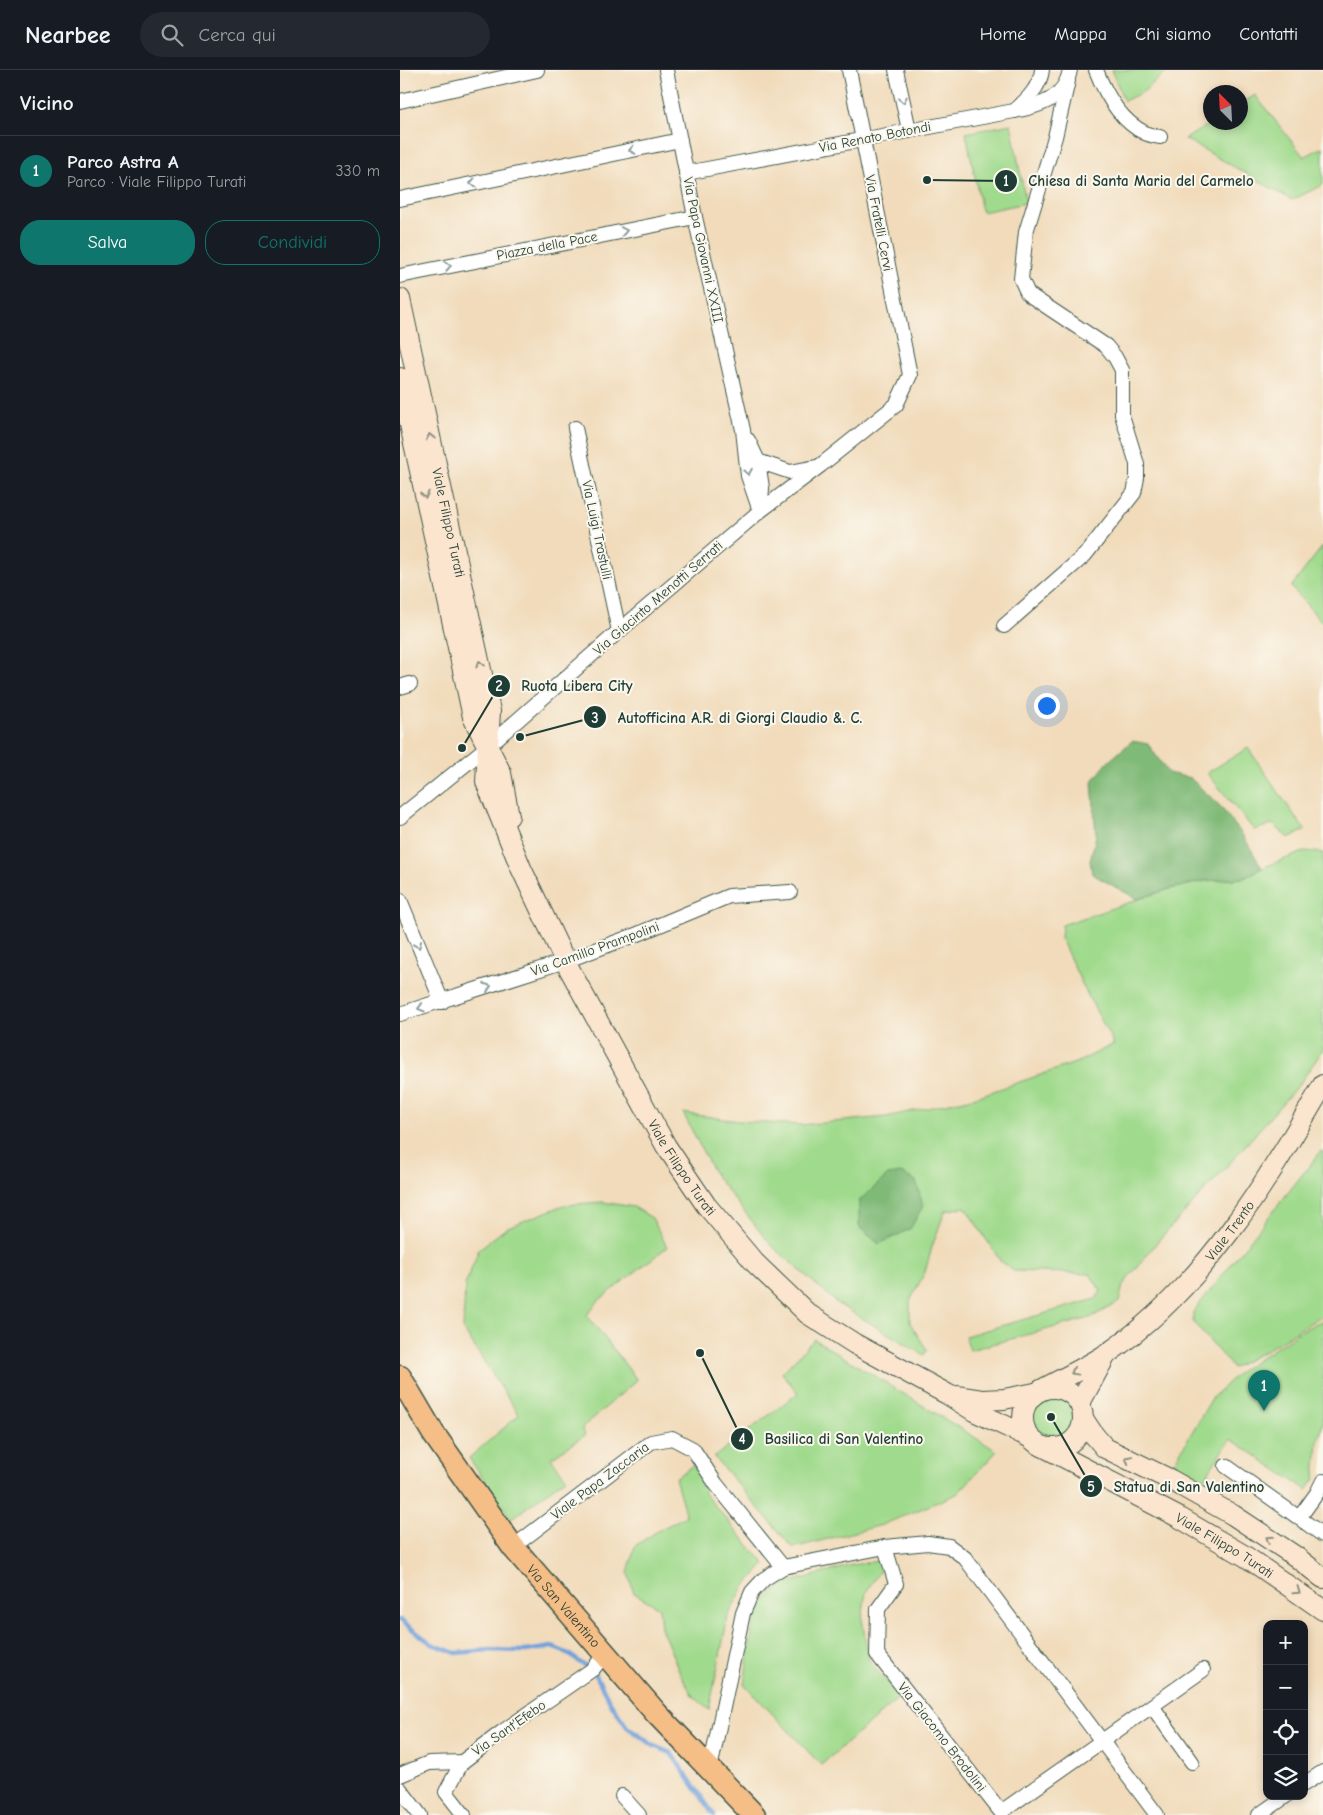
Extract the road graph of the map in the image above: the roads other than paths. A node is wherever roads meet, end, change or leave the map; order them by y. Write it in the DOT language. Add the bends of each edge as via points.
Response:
graph roads {
  1 [pos="537,70"];
  2 [pos="666,70"];
  3 [pos="849,70"];
  4 [pos="896,70"];
  5 [pos="1042,70"];
  6 [pos="1096,70"];
  7 [pos="1069,75"];
  8 [pos="400,101"];
  9 [pos="1014,111"];
  10 [pos="909,130"];
  11 [pos="1160,137"];
  12 [pos="863,139"];
  13 [pos="680,140"];
  14 [pos="686,173"];
  15 [pos="400,199"];
  16 [pos="695,217"];
  17 [pos="400,276"];
  18 [pos="400,299"];
  19 [pos="910,376"];
  20 [pos="400,378"];
  21 [pos="575,428"];
  22 [pos="743,430"];
  23 [pos="758,461"];
  24 [pos="821,465"];
  25 [pos="760,511"];
  26 [pos="1004,626"];
  27 [pos="619,632"];
  28 [pos="487,747"];
  29 [pos="400,817"];
  30 [pos="790,892"];
  31 [pos="400,900"];
  32 [pos="565,961"];
  33 [pos="442,1002"];
  34 [pos="400,1014"];
  35 [pos="1323,1085"];
  36 [pos="1107,1353"];
  37 [pos="400,1377"];
  38 [pos="1038,1392"];
  39 [pos="948,1394"];
  40 [pos="1082,1411"];
  41 [pos="1036,1442"];
  42 [pos="1226,1466"];
  43 [pos="1323,1481"];
  44 [pos="1299,1518"];
  45 [pos="1323,1535"];
  46 [pos="513,1547"];
  47 [pos="885,1547"];
  48 [pos="783,1567"];
  49 [pos="1323,1578"];
  50 [pos="1323,1610"];
  51 [pos="599,1662"];
  52 [pos="1203,1670"];
  53 [pos="1152,1706"];
  54 [pos="1103,1742"];
  55 [pos="462,1762"];
  56 [pos="1192,1762"];
  57 [pos="710,1769"];
  58 [pos="1323,1772"];
  59 [pos="400,1774"];
  60 [pos="1308,1781"];
  61 [pos="400,1789"];
  62 [pos="622,1796"];
  63 [pos="1280,1800"];
  64 [pos="420,1815"];
  65 [pos="464,1815"];
  66 [pos="639,1815"];
  67 [pos="754,1815"];
  68 [pos="1157,1815"];
  69 [pos="1258,1815"];
  1 -- 8 [label="street"];
  2 -- 13 [label="street, Via Papa Giovanni XXIII"];
  3 -- 12 [label="street, Via Fratelli Cervi"];
  4 -- 10 [label="street, one-way"];
  5 -- 9 [label="street" via="1041,80"];
  6 -- 11 [label="street" via="1118,110 1144,132"];
  7 -- 9 [label="street, Via Renato Botondi" via="1060,93 1039,106"];
  7 -- 26 [label="street" via="1055,137 1026,232 1021,279 1028,294 1106,346 1115,357 1122,370 1122,414 1137,464 1137,478 1134,494 1085,555"];
  9 -- 10 [label="street, Via Renato Botondi"];
  10 -- 12 [label="street, Via Renato Botondi"];
  12 -- 14 [label="street, Via Renato Botondi"];
  12 -- 19 [label="street, Via Fratelli Cervi"];
  13 -- 14 [label="street, Via Papa Giovanni XXIII"];
  13 -- 15 [label="street, one-way"];
  14 -- 16 [label="street, Via Papa Giovanni XXIII"];
  17 -- 16 [label="street, Piazza della Pace, one-way"];
  16 -- 22 [label="street, Via Papa Giovanni XXIII"];
  28 -- 18 [label="street, Viale Filippo Turati, one-way" via="490,711"];
  19 -- 24 [label="street, Via Giacinto Menotti Serrati" via="896,405"];
  20 -- 28 [label="street, Viale Filippo Turati, one-way" via="473,717"];
  21 -- 27 [label="street, Via Luigi Trastulli"];
  22 -- 23 [label="street, Via Papa Giovanni XXIII"];
  22 -- 25 [label="street, Via Papa Giovanni XXIII, one-way" via="748,476"];
  23 -- 24 [label="street" via="790,472"];
  23 -- 25 [label="street, Via Papa Giovanni XXIII" via="762,488"];
  24 -- 25 [label="street, Via Giacinto Menotti Serrati"];
  25 -- 27 [label="street, Via Giacinto Menotti Serrati"];
  27 -- 28 [label="street, Via Giacinto Menotti Serrati"];
  28 -- 29 [label="street, Via Giacinto Menotti Serrati"];
  28 -- 32 [label="street, Viale Filippo Turati" via="501,773 516,855"];
  30 -- 32 [label="street, Via Camillo Prampolini" via="729,896"];
  31 -- 33 [label="street, one-way"];
  33 -- 32 [label="street, Via Camillo Prampolini, one-way"];
  32 -- 39 [label="street, Viale Filippo Turati" via="666,1146 706,1205 755,1263 808,1314 855,1344"];
  33 -- 34 [label="street, Via Camillo Prampolini, one-way"];
  35 -- 36 [label="street, Viale Trento" via="1238,1223 1171,1301"];
  36 -- 38 [label="street, Viale Trento, one-way"];
  36 -- 40 [label="street, Viale Trento"];
  37 -- 46 [label="main road, Via San Valentino" via="433,1433"];
  38 -- 39 [label="street, Viale Filippo Turati" via="983,1400"];
  38 -- 40 [label="street" via="1050,1388 1067,1391 1074,1396"];
  38 -- 41 [label="street" via="1028,1401 1023,1419 1024,1429"];
  39 -- 41 [label="street, Viale Filippo Turati"];
  40 -- 41 [label="street" via="1081,1429 1070,1444 1051,1448"];
  49 -- 40 [label="street, Viale Filippo Turati, one-way" via="1233,1515 1105,1448"];
  41 -- 50 [label="street, Viale Filippo Turati, one-way" via="1245,1556"];
  42 -- 44 [label="street"];
  43 -- 44 [label="street"];
  44 -- 45 [label="street"];
  46 -- 48 [label="street, Viale Papa Zaccaria" via="651,1442 672,1438 693,1449 716,1484"];
  46 -- 51 [label="main road, Via San Valentino"];
  47 -- 48 [label="street"];
  47 -- 54 [label="street" via="928,1543 949,1546 965,1558"];
  47 -- 54 [label="street, Via Giacomo Brodolini" via="896,1584 878,1609 877,1654 1001,1812"];
  48 -- 57 [label="street" via="764,1579 752,1592 743,1613"];
  51 -- 55 [label="street, Via Sant'Efebo"];
  51 -- 57 [label="main road, Via San Valentino" via="657,1714"];
  52 -- 53 [label="street"];
  53 -- 54 [label="street"];
  53 -- 56 [label="street"];
  54 -- 68 [label="street"];
  55 -- 59 [label="street, Via Sant'Efebo" via="429,1764"];
  55 -- 65 [label="street" via="446,1792"];
  57 -- 67 [label="main road, Via San Valentino"];
  58 -- 60 [label="street"];
  61 -- 64 [label="street"];
  62 -- 66 [label="street"];
  63 -- 69 [label="street"];
}
